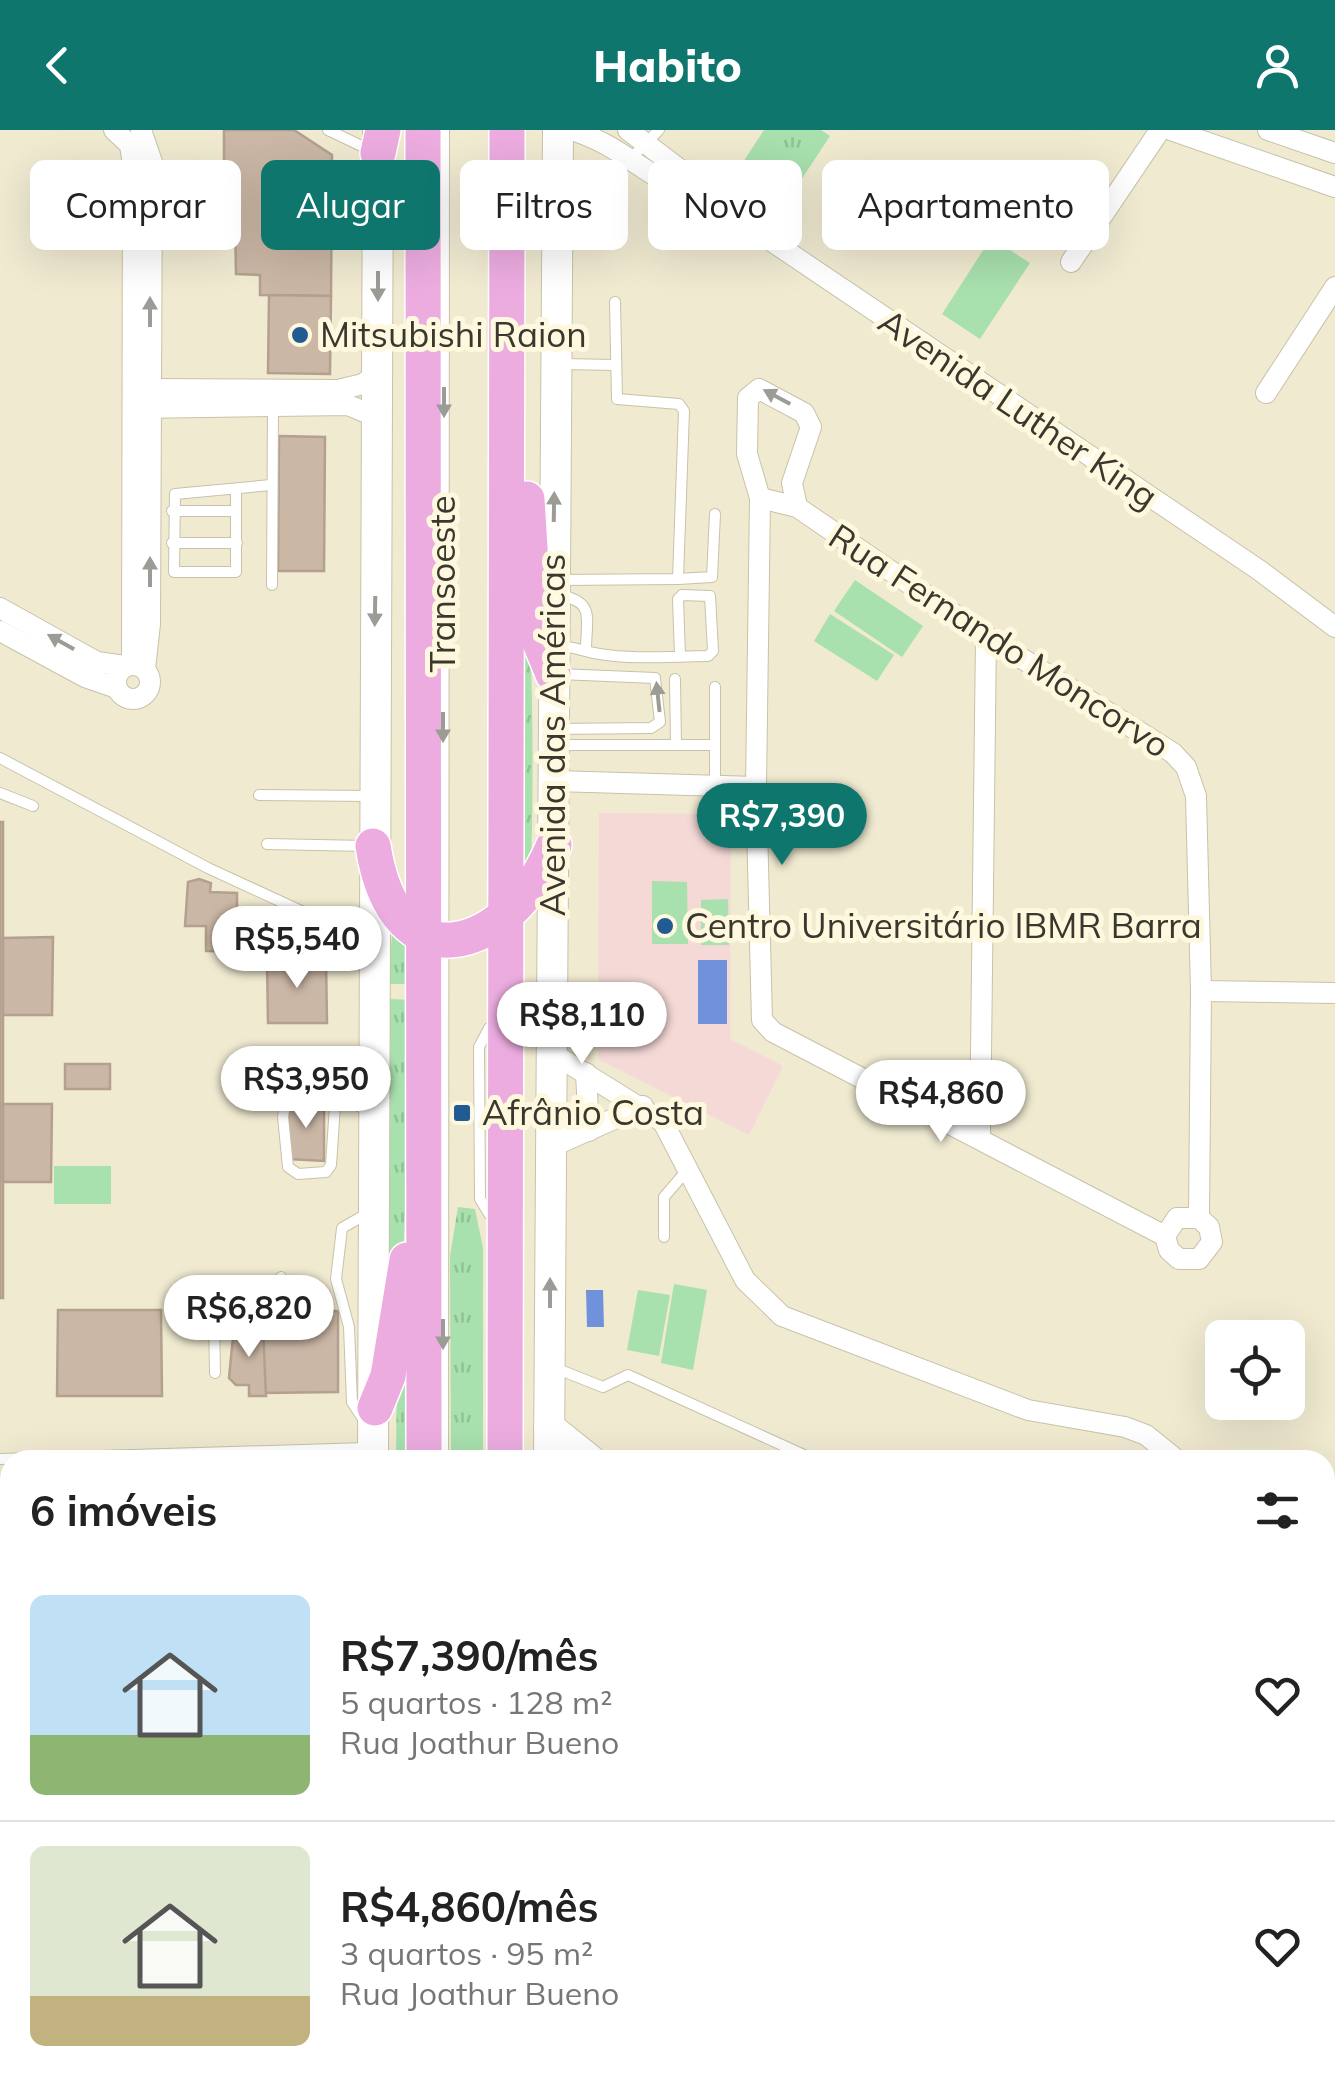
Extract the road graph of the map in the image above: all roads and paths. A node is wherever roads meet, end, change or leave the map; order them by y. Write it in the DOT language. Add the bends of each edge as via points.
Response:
graph roads {
  1 [pos="328,130"];
  2 [pos="422,130"];
  3 [pos="444,130"];
  4 [pos="507,130"];
  5 [pos="558,130"];
  6 [pos="571,130"];
  7 [pos="1160,130"];
  8 [pos="1171,130"];
  9 [pos="1268,130"];
  10 [pos="132,135"];
  11 [pos="380,138"];
  12 [pos="640,140"];
  13 [pos="1302,142"];
  14 [pos="1335,153"];
  15 [pos="1290,172"];
  16 [pos="1335,187"];
  17 [pos="1071,262"];
  18 [pos="1335,287"];
  19 [pos="615,302"];
  20 [pos="556,364"];
  21 [pos="615,365"];
  22 [pos="378,373"];
  23 [pos="507,374"];
  24 [pos="1266,394"];
  25 [pos="141,398"];
  26 [pos="274,398"];
  27 [pos="378,417"];
  28 [pos="271,485"];
  29 [pos="236,489"];
  30 [pos="760,498"];
  31 [pos="797,507"];
  32 [pos="172,510"];
  33 [pos="236,511"];
  34 [pos="714,514"];
  35 [pos="172,542"];
  36 [pos="237,543"];
  37 [pos="678,579"];
  38 [pos="272,585"];
  39 [pos="553,587"];
  40 [pos="0,608"];
  41 [pos="1335,627"];
  42 [pos="0,631"];
  43 [pos="986,636"];
  44 [pos="586,650"];
  45 [pos="680,656"];
  46 [pos="553,660"];
  47 [pos="134,666"];
  48 [pos="675,679"];
  49 [pos="715,687"];
  50 [pos="117,688"];
  51 [pos="554,737"];
  52 [pos="676,745"];
  53 [pos="715,746"];
  54 [pos="0,758"];
  55 [pos="555,781"];
  56 [pos="714,786"];
  57 [pos="756,787"];
  58 [pos="0,793"];
  59 [pos="259,794"];
  60 [pos="373,796"];
  61 [pos="33,806"];
  62 [pos="267,844"];
  63 [pos="554,845"];
  64 [pos="372,846"];
  65 [pos="494,925"];
  66 [pos="375,932"];
  67 [pos="431,935"];
  68 [pos="1201,992"];
  69 [pos="1335,993"];
  70 [pos="489,1011"];
  71 [pos="552,1053"];
  72 [pos="586,1073"];
  73 [pos="375,1080"];
  74 [pos="643,1106"];
  75 [pos="375,1114"];
  76 [pos="589,1131"];
  77 [pos="980,1137"];
  78 [pos="551,1148"];
  79 [pos="423,1151"];
  80 [pos="689,1168"];
  81 [pos="1199,1218"];
  82 [pos="489,1233"];
  83 [pos="1165,1236"];
  84 [pos="664,1237"];
  85 [pos="281,1277"];
  86 [pos="550,1366"];
  87 [pos="215,1372"];
  88 [pos="549,1427"];
  89 [pos="374,1436"];
  90 [pos="178,1450"];
  91 [pos="424,1450"];
  92 [pos="443,1450"];
  93 [pos="506,1450"];
  94 [pos="549,1450"];
  95 [pos="578,1450"];
  96 [pos="793,1450"];
  97 [pos="1165,1450"];
  1 -- 11 [label="lane"];
  2 -- 67 [label="highway"];
  3 -- 67 [label="lane, Transoeste, one-way"];
  4 -- 23 [label="highway, Avenida das Américas"];
  5 -- 20 [label="main road, Avenida das Américas"];
  6 -- 12 [label="street, Avenida Luther King"];
  7 -- 17 [label="street"];
  8 -- 15 [label="street"];
  9 -- 13 [label="street"];
  10 -- 25 [label="street" via="142,264"];
  11 -- 22 [label="main road, one-way"];
  12 -- 41 [label="street, Avenida Luther King" via="700,194"];
  13 -- 14 [label="street"];
  13 -- 15 [label="street"];
  15 -- 16 [label="street"];
  18 -- 24 [label="street"];
  19 -- 21 [label="lane"];
  20 -- 21 [label="lane"];
  39 -- 20 [label="main road, Avenida das Américas, one-way"];
  21 -- 37 [label="lane" via="618,400 679,404 684,411"];
  22 -- 26 [label="street" via="351,388"];
  22 -- 27 [label="main road"];
  23 -- 46 [label="highway" via="523,424 535,630"];
  23 -- 65 [label="highway, Avenida das Américas"];
  25 -- 26 [label="street"];
  25 -- 47 [label="street"];
  26 -- 27 [label="street" via="348,405"];
  26 -- 28 [label="lane"];
  27 -- 60 [label="main road, one-way"];
  28 -- 29 [label="lane"];
  28 -- 38 [label="lane"];
  29 -- 32 [label="lane" via="182,491"];
  29 -- 33 [label="lane"];
  30 -- 31 [label="street, Rua Fernando Moncorvo"];
  31 -- 30 [label="street, Rua Fernando Moncorvo, one-way" via="792,482 811,434 808,418 759,389 748,398 746,442"];
  30 -- 57 [label="street"];
  31 -- 43 [label="street, Rua Fernando Moncorvo"];
  32 -- 33 [label="lane"];
  32 -- 35 [label="lane"];
  33 -- 36 [label="lane"];
  34 -- 37 [label="lane" via="714,573 709,579"];
  35 -- 36 [label="lane"];
  35 -- 36 [label="lane" via="178,574 234,574"];
  37 -- 39 [label="lane"];
  39 -- 44 [label="lane" via="586,606"];
  39 -- 46 [label="main road, Avenida das Américas"];
  47 -- 40 [label="street, one-way" via="96,662"];
  42 -- 50 [label="street" via="84,678"];
  43 -- 68 [label="street, Rua Fernando Moncorvo" via="1186,767 1196,796"];
  43 -- 77 [label="street"];
  44 -- 45 [label="lane"];
  44 -- 46 [label="lane"];
  45 -- 45 [label="lane" via="712,654 710,596 678,599"];
  46 -- 51 [label="main road, Avenida das Américas"];
  51 -- 46 [label="lane, one-way" via="657,725 659,685 647,677"];
  47 -- 50 [label="street" via="116,676"];
  47 -- 50 [label="street" via="150,681 140,698 126,698"];
  48 -- 52 [label="lane"];
  49 -- 53 [label="lane"];
  51 -- 52 [label="lane"];
  51 -- 55 [label="main road, Avenida das Américas"];
  52 -- 53 [label="lane"];
  53 -- 56 [label="lane"];
  54 -- 66 [label="lane" via="172,850 351,934"];
  55 -- 56 [label="street"];
  55 -- 63 [label="main road, Avenida das Américas"];
  56 -- 57 [label="street"];
  57 -- 77 [label="street" via="759,1004 766,1026"];
  58 -- 61 [label="lane"];
  59 -- 60 [label="lane"];
  60 -- 64 [label="main road"];
  62 -- 64 [label="lane"];
  63 -- 65 [label="highway" via="531,892"];
  63 -- 71 [label="main road, Avenida das Américas"];
  64 -- 66 [label="main road"];
  64 -- 67 [label="highway" via="383,894 398,916"];
  65 -- 67 [label="highway" via="472,936"];
  65 -- 93 [label="highway, Avenida das Américas"];
  66 -- 73 [label="main road"];
  67 -- 79 [label="highway"];
  67 -- 92 [label="lane, Transoeste, one-way" via="447,1055"];
  68 -- 69 [label="street"];
  68 -- 81 [label="street, Rua Fernando Moncorvo"];
  70 -- 82 [label="lane" via="479,1057 480,1204 489,1214"];
  71 -- 72 [label="street"];
  71 -- 78 [label="main road, Avenida das Américas"];
  72 -- 74 [label="street"];
  72 -- 76 [label="street"];
  73 -- 75 [label="main road"];
  73 -- 75 [label="lane" via="300,1081 286,1089 288,1167 319,1174 331,1165 333,1116 340,1103"];
  74 -- 76 [label="street"];
  74 -- 80 [label="street" via="663,1122"];
  75 -- 89 [label="main road"];
  76 -- 78 [label="street"];
  77 -- 83 [label="street"];
  86 -- 78 [label="main road, Avenida das Américas, one-way"];
  79 -- 89 [label="highway" via="409,1198 408,1253"];
  79 -- 91 [label="highway"];
  80 -- 84 [label="lane" via="664,1197"];
  80 -- 97 [label="street" via="744,1280 782,1316 1028,1410 1125,1427"];
  81 -- 83 [label="street" via="1177,1218"];
  81 -- 83 [label="street, Rua Fernando Moncorvo" via="1212,1234 1205,1255 1192,1262 1178,1260"];
  85 -- 87 [label="lane" via="275,1292 220,1300"];
  86 -- 88 [label="main road, Avenida das Américas"];
  86 -- 96 [label="lane" via="604,1386 628,1376"];
  88 -- 94 [label="main road, Avenida das Américas"];
  88 -- 95 [label="main road"];
  89 -- 90 [label="lane"];
}
